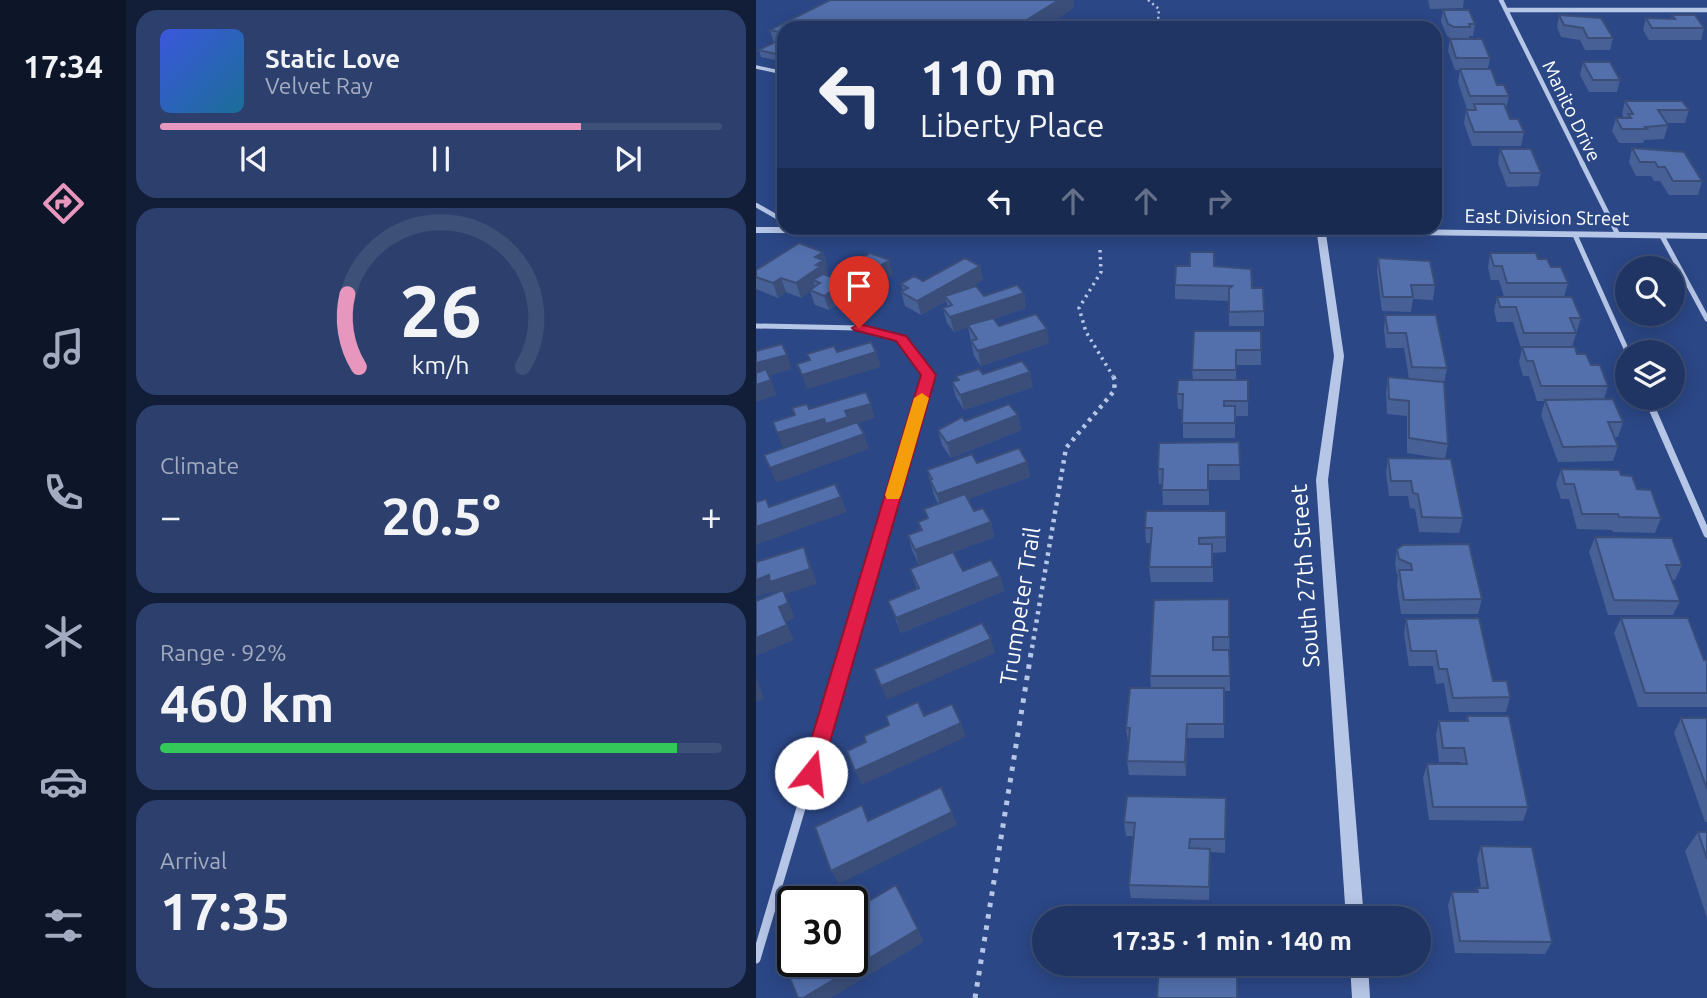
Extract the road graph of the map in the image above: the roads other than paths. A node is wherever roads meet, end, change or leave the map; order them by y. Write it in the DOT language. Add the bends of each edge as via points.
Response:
graph roads {
  1 [pos="1501,0"];
  2 [pos="1506,10"];
  3 [pos="1707,10"];
  4 [pos="756,66"];
  5 [pos="777,71"];
  6 [pos="756,205"];
  7 [pos="777,217"];
  8 [pos="777,230"];
  9 [pos="756,231"];
  10 [pos="1442,232"];
  11 [pos="1575,234"];
  12 [pos="1322,235"];
  13 [pos="1618,235"];
  14 [pos="1662,236"];
  15 [pos="1707,236"];
  16 [pos="1707,319"];
  17 [pos="756,326"];
  18 [pos="1622,340"];
  19 [pos="1653,410"];
  20 [pos="1707,534"];
  21 [pos="1354,906"];
  22 [pos="756,959"];
  23 [pos="1360,976"];
  24 [pos="1361,998"];
  1 -- 2 [label="street, Manito Drive"];
  2 -- 3 [label="street"];
  2 -- 13 [label="street, Manito Drive"];
  4 -- 5 [label="lane"];
  6 -- 7 [label="lane"];
  8 -- 9 [label="street, East Division Street"];
  10 -- 11 [label="street, East Division Street"];
  11 -- 13 [label="street, East Division Street"];
  11 -- 18 [label="street"];
  12 -- 21 [label="street, South 27th Street" via="1339,356 1322,480"];
  13 -- 14 [label="street, East Division Street"];
  14 -- 15 [label="street, East Division Street"];
  14 -- 16 [label="street"];
  17 -- 22 [label="street" via="859,328 901,338 929,375"];
  19 -- 20 [label="street"];
  23 -- 24 [label="street"];
}
